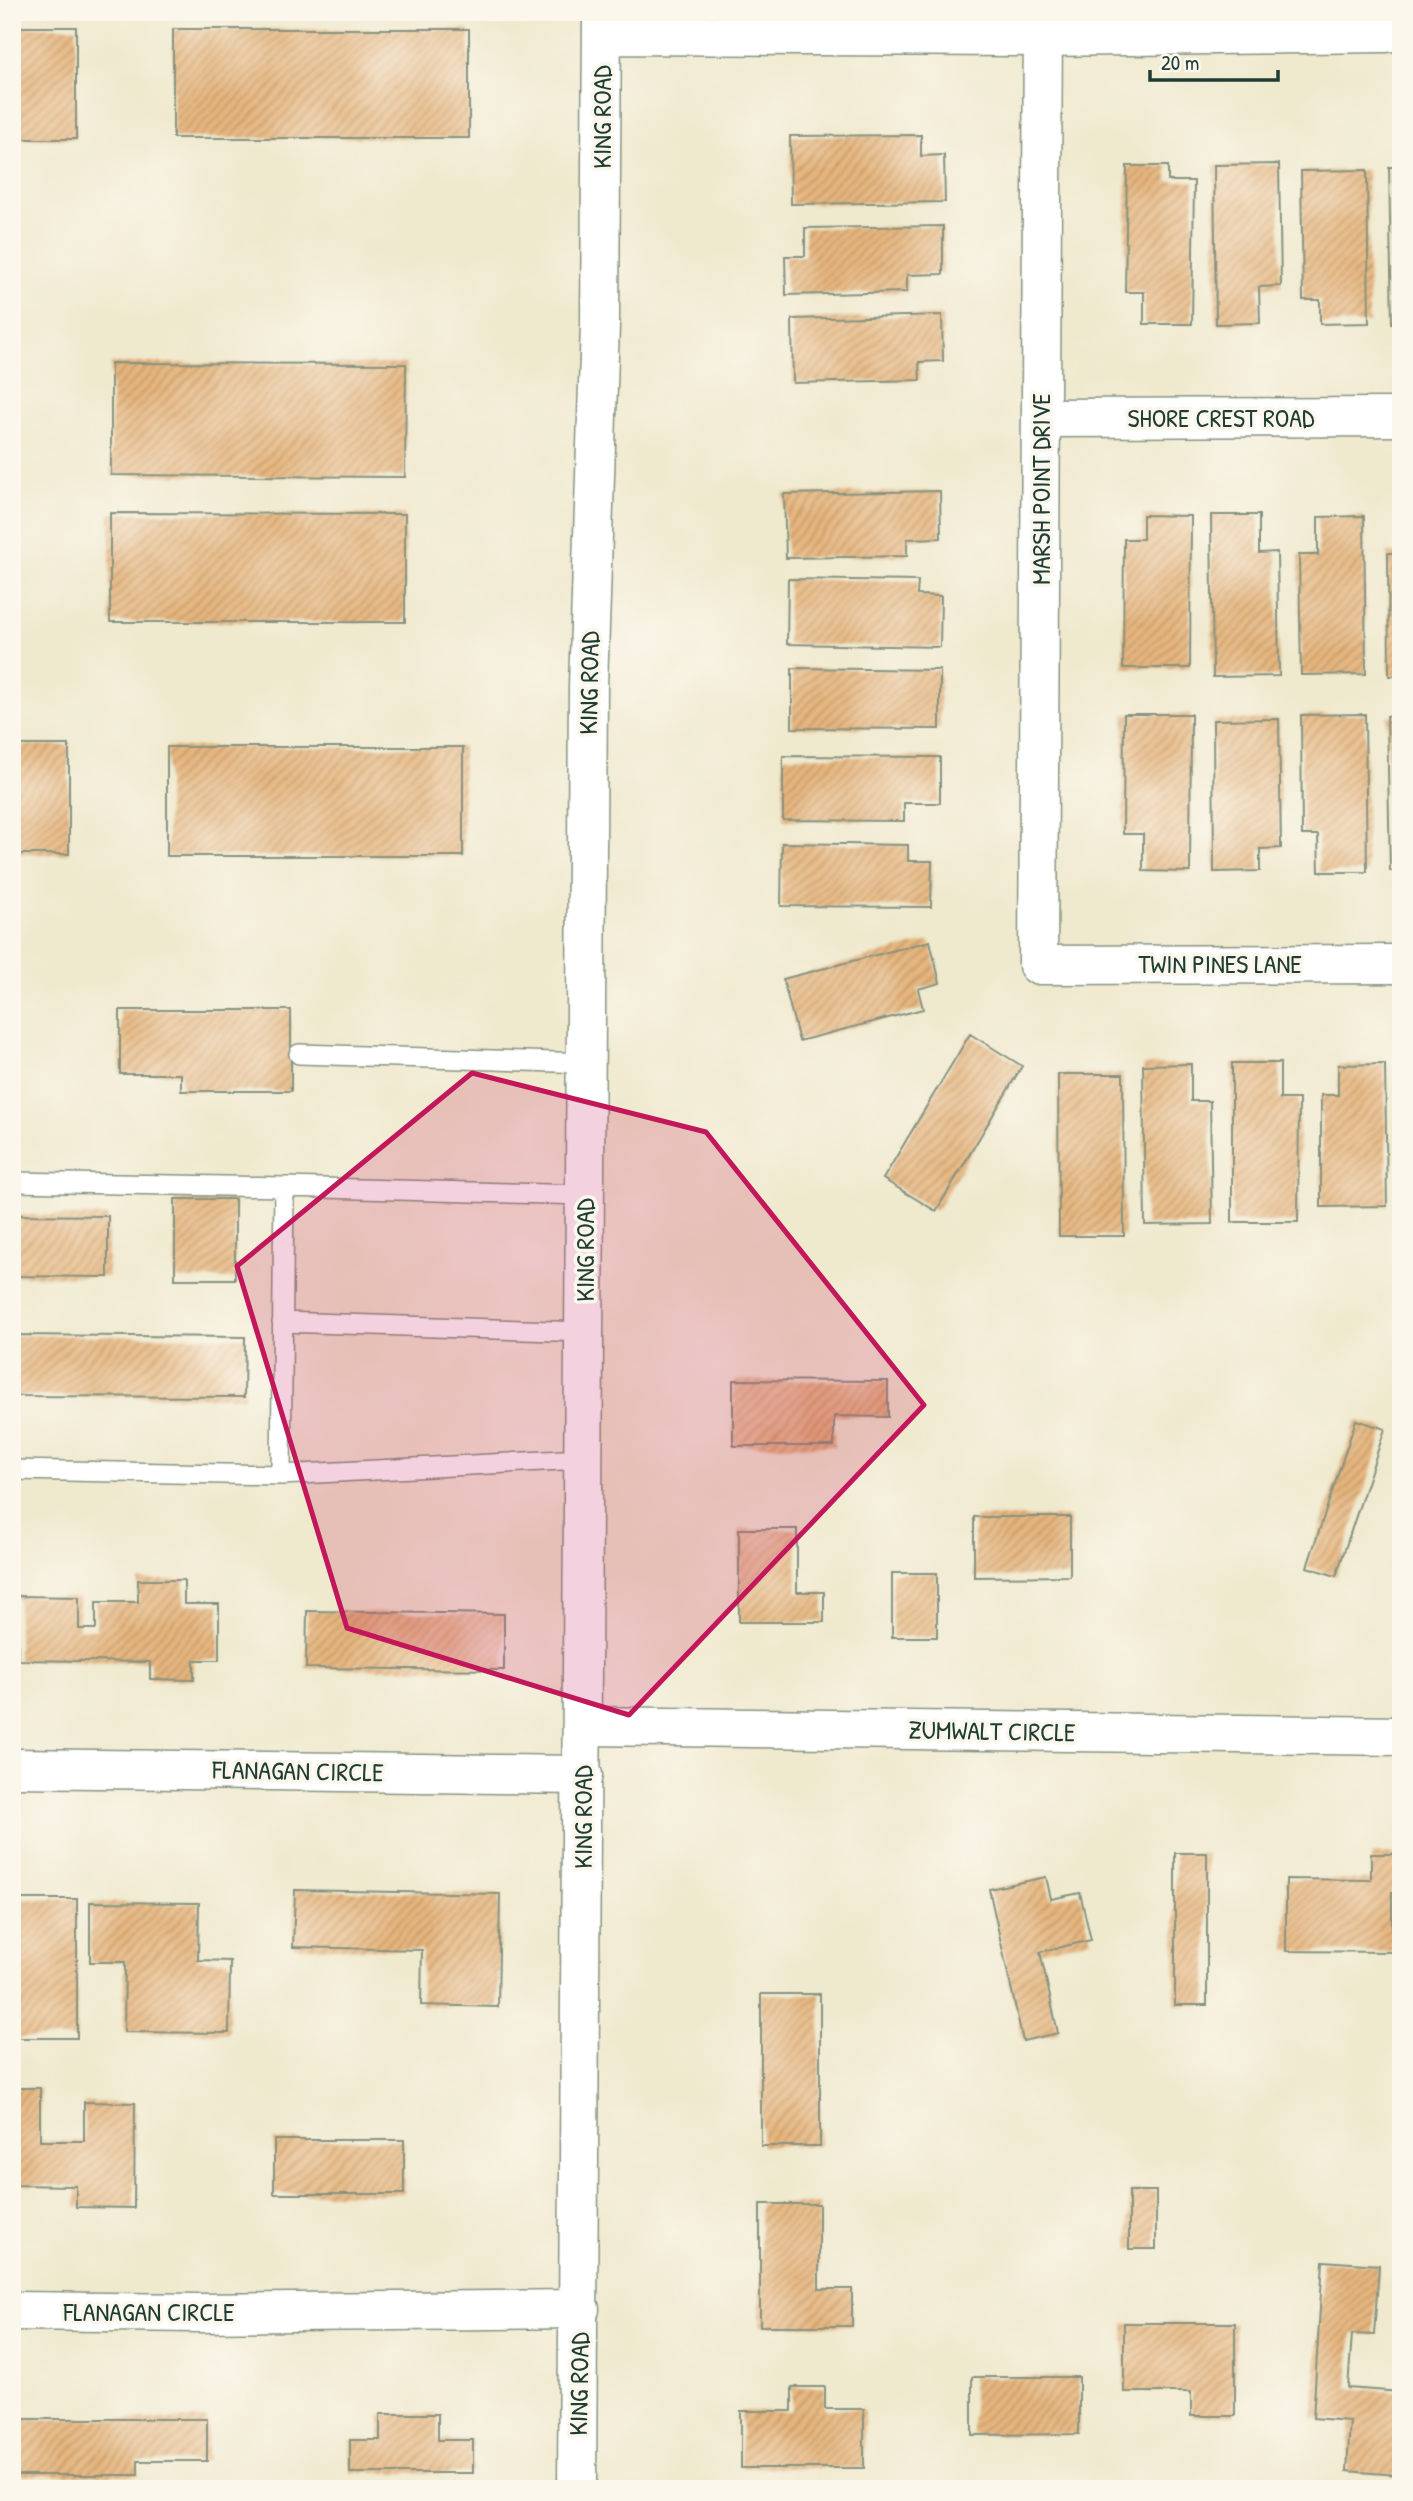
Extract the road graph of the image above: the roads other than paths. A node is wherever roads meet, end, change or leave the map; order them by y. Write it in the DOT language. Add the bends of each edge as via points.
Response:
graph roads {
  1 [pos="602,24"];
  2 [pos="1043,25"];
  3 [pos="1401,30"];
  4 [pos="1401,417"];
  5 [pos="1041,418"];
  6 [pos="1401,964"];
  7 [pos="1038,965"];
  8 [pos="299,1054"];
  9 [pos="587,1063"];
  10 [pos="12,1182"];
  11 [pos="284,1187"];
  12 [pos="585,1195"];
  13 [pos="282,1322"];
  14 [pos="585,1332"];
  15 [pos="582,1459"];
  16 [pos="12,1470"];
  17 [pos="281,1475"];
  18 [pos="583,1726"];
  19 [pos="1401,1736"];
  20 [pos="12,1768"];
  21 [pos="583,1774"];
  22 [pos="579,2309"];
  23 [pos="12,2311"];
  24 [pos="577,2489"];
  1 -- 2 [label="street"];
  1 -- 9 [label="street, KING ROAD" via="600,325 588,686"];
  2 -- 3 [label="street"];
  2 -- 5 [label="street, MARSH POINT DRIVE"];
  4 -- 5 [label="street, SHORE CREST ROAD"];
  5 -- 7 [label="street, MARSH POINT DRIVE"];
  6 -- 7 [label="street, TWIN PINES LANE"];
  8 -- 9 [label="lane"];
  9 -- 12 [label="street, KING ROAD"];
  10 -- 11 [label="lane"];
  11 -- 12 [label="lane"];
  11 -- 13 [label="lane"];
  12 -- 14 [label="street, KING ROAD"];
  13 -- 14 [label="lane"];
  13 -- 17 [label="lane"];
  14 -- 15 [label="street, KING ROAD"];
  15 -- 17 [label="lane"];
  15 -- 18 [label="street, KING ROAD"];
  16 -- 17 [label="lane"];
  18 -- 19 [label="street, ZUMWALT CIRCLE"];
  18 -- 21 [label="street, KING ROAD"];
  20 -- 21 [label="street, FLANAGAN CIRCLE"];
  21 -- 22 [label="street, KING ROAD"];
  22 -- 23 [label="street, FLANAGAN CIRCLE"];
  22 -- 24 [label="street, KING ROAD"];
}
